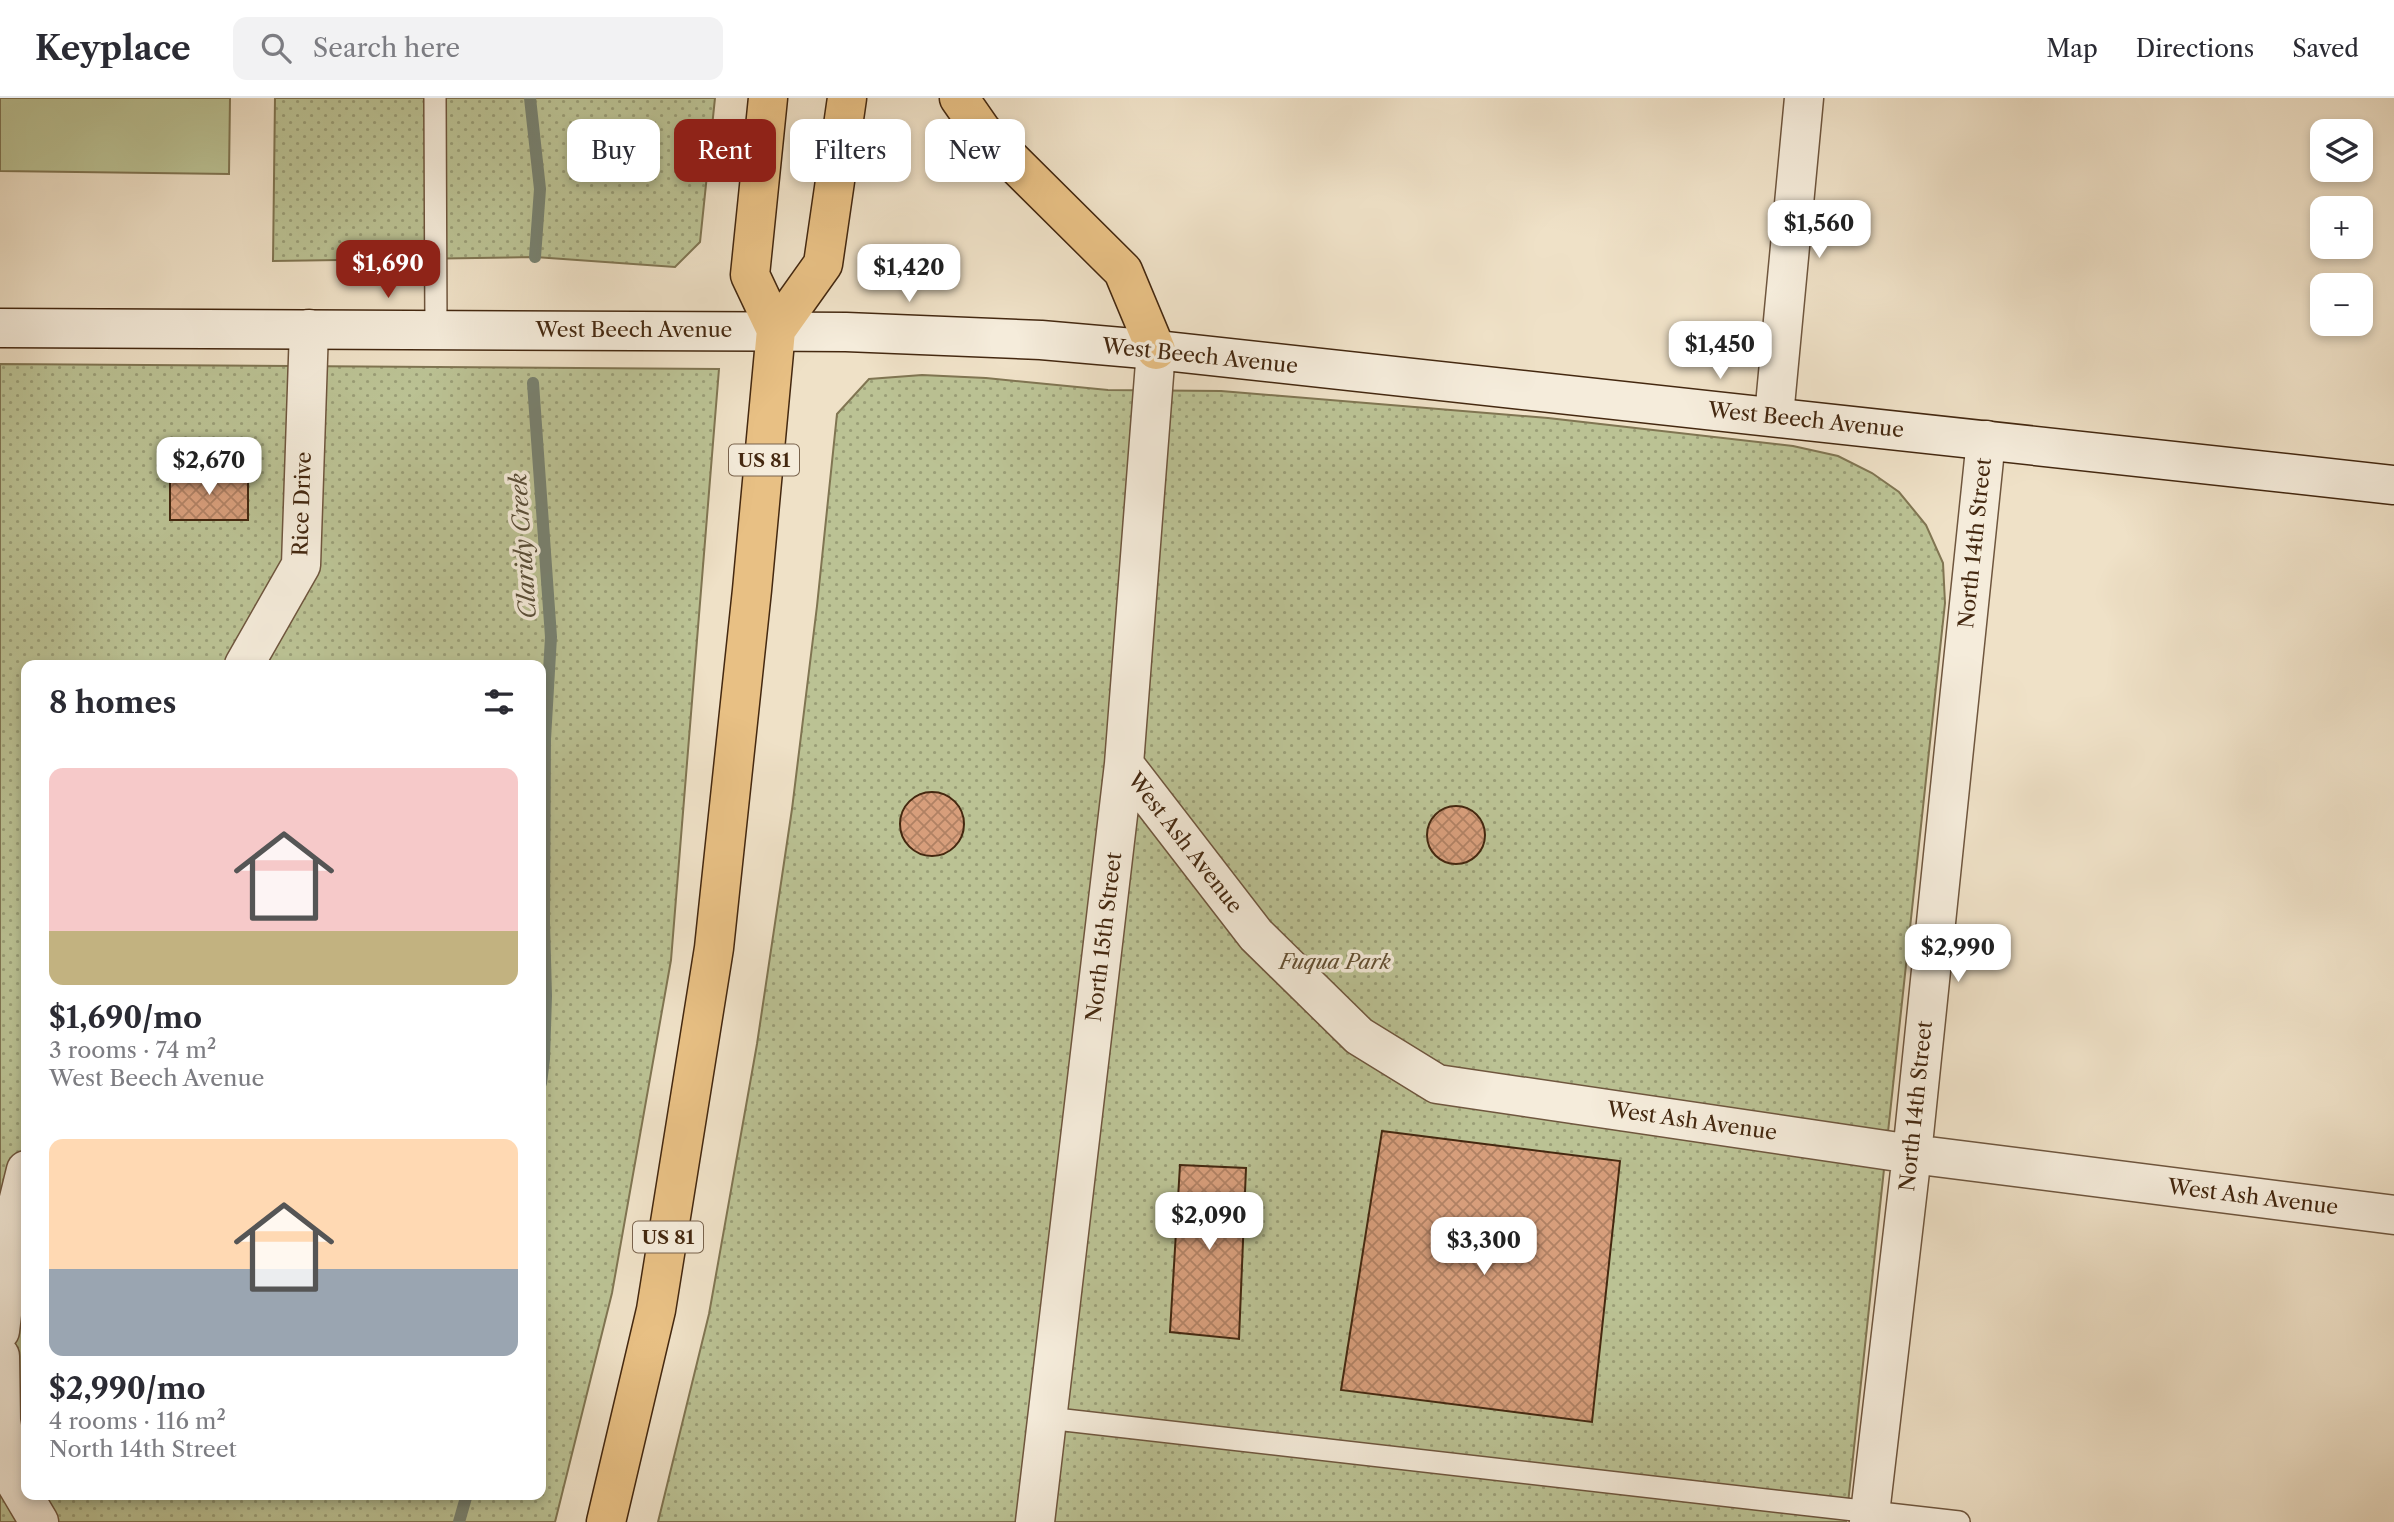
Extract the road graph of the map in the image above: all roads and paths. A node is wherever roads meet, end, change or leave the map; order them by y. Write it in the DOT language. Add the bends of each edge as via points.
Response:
graph roads {
  1 [pos="435,98"];
  2 [pos="768,98"];
  3 [pos="847,98"];
  4 [pos="959,98"];
  5 [pos="1804,98"];
  6 [pos="0,328"];
  7 [pos="309,329"];
  8 [pos="436,330"];
  9 [pos="776,330"];
  10 [pos="1156,350"];
  11 [pos="1774,416"];
  12 [pos="1986,440"];
  13 [pos="2394,485"];
  14 [pos="247,660"];
  15 [pos="1124,764"];
  16 [pos="1912,1154"];
  17 [pos="21,1190"];
  18 [pos="2394,1215"];
  19 [pos="0,1331"];
  20 [pos="0,1356"];
  21 [pos="1047,1418"];
  22 [pos="21,1491"];
  23 [pos="26,1500"];
  24 [pos="1869,1517"];
  25 [pos="39,1522"];
  26 [pos="606,1522"];
  27 [pos="1035,1522"];
  28 [pos="1959,1522"];
  1 -- 8 [label="lane"];
  2 -- 9 [label="main road" via="750,275"];
  3 -- 9 [label="main road" via="823,264"];
  4 -- 10 [label="main road" via="982,131 1123,271"];
  5 -- 11 [label="street"];
  6 -- 7 [label="street, West Beech Avenue"];
  7 -- 8 [label="street, West Beech Avenue"];
  7 -- 14 [label="street, Rice Drive" via="301,565"];
  8 -- 9 [label="street, West Beech Avenue"];
  9 -- 10 [label="street, West Beech Avenue" via="927,334"];
  9 -- 26 [label="main road, US 81" via="714,948 656,1310"];
  10 -- 11 [label="street, West Beech Avenue"];
  10 -- 15 [label="street, North 15th Street"];
  11 -- 12 [label="street, West Beech Avenue"];
  12 -- 13 [label="street, West Beech Avenue"];
  12 -- 16 [label="street, North 14th Street"];
  15 -- 16 [label="street, West Ash Avenue" via="1256,935 1359,1036 1437,1084"];
  15 -- 21 [label="street, North 15th Street"];
  16 -- 18 [label="street, West Ash Avenue"];
  16 -- 24 [label="street, North 14th Street"];
  17 -- 19 [label="street"];
  20 -- 22 [label="street" via="1,1421 10,1472"];
  21 -- 24 [label="lane"];
  21 -- 27 [label="street, North 15th Street"];
  23 -- 25 [label="street"];
  24 -- 28 [label="lane"];
}
